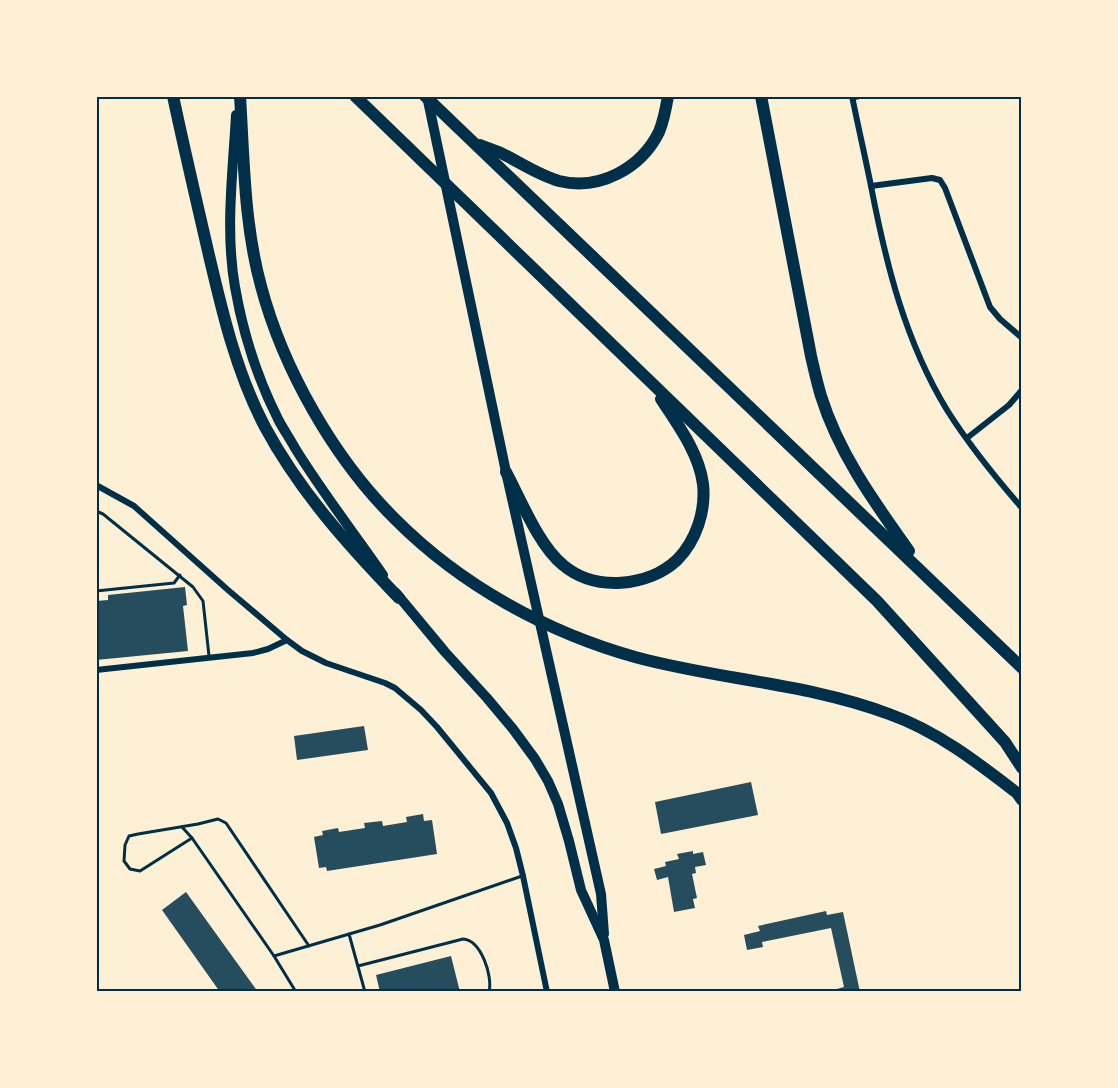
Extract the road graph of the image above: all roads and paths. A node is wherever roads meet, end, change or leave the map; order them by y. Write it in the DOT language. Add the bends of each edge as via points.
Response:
graph roads {
  1 [pos="172,96"];
  2 [pos="239,96"];
  3 [pos="355,96"];
  4 [pos="426,96"];
  5 [pos="668,96"];
  6 [pos="761,96"];
  7 [pos="866,96"];
  8 [pos="853,97"];
  9 [pos="472,141"];
  10 [pos="871,186"];
  11 [pos="1022,338"];
  12 [pos="649,380"];
  13 [pos="1022,390"];
  14 [pos="967,438"];
  15 [pos="506,472"];
  16 [pos="96,485"];
  17 [pos="1022,508"];
  18 [pos="96,511"];
  19 [pos="180,575"];
  20 [pos="928,577"];
  21 [pos="96,591"];
  22 [pos="399,598"];
  23 [pos="286,640"];
  24 [pos="210,658"];
  25 [pos="1022,668"];
  26 [pos="96,670"];
  27 [pos="1022,768"];
  28 [pos="1022,800"];
  29 [pos="182,827"];
  30 [pos="192,838"];
  31 [pos="523,876"];
  32 [pos="349,934"];
  33 [pos="604,940"];
  34 [pos="309,946"];
  35 [pos="274,956"];
  36 [pos="358,966"];
  37 [pos="296,992"];
  38 [pos="365,992"];
  39 [pos="489,992"];
  40 [pos="547,992"];
  41 [pos="615,992"];
  1 -- 22 [label="highway" via="218,296 242,374 265,426 316,507"];
  2 -- 22 [label="main road" via="231,242 235,286 257,369 279,421 302,459"];
  2 -- 28 [label="highway" via="251,239 275,330 311,407 335,445 396,520 461,575 539,620 635,657 802,689 891,714 962,751"];
  3 -- 12 [label="highway"];
  4 -- 9 [label="highway"];
  4 -- 15 [label="main road"];
  5 -- 9 [label="highway" via="666,113 653,142 627,168 598,181 559,180"];
  6 -- 20 [label="highway" via="821,398 859,479"];
  7 -- 8 [label="lane"];
  8 -- 10 [label="street"];
  9 -- 20 [label="highway"];
  10 -- 11 [label="street" via="940,180 990,307"];
  10 -- 14 [label="street" via="890,273 917,352"];
  12 -- 15 [label="highway" via="683,432 703,484 698,528 678,559 665,569 630,582 610,583 574,572 551,553"];
  12 -- 27 [label="highway" via="877,601 1005,742"];
  13 -- 14 [label="street"];
  14 -- 17 [label="street"];
  15 -- 33 [label="main road" via="601,894"];
  16 -- 23 [label="street" via="134,506"];
  18 -- 19 [label="lane"];
  19 -- 21 [label="lane" via="174,583"];
  19 -- 24 [label="lane" via="203,601"];
  20 -- 25 [label="highway"];
  22 -- 33 [label="main road" via="488,698 535,759 558,804 581,890"];
  23 -- 24 [label="street" via="253,653"];
  23 -- 31 [label="street" via="326,663 395,688 421,710 492,793 507,823"];
  24 -- 26 [label="street"];
  29 -- 30 [label="lane"];
  29 -- 30 [label="lane" via="129,836 123,861 130,869 140,871"];
  29 -- 34 [label="lane" via="218,819 226,824"];
  30 -- 35 [label="lane"];
  31 -- 32 [label="lane"];
  31 -- 40 [label="street"];
  32 -- 34 [label="lane"];
  32 -- 36 [label="lane"];
  33 -- 41 [label="main road"];
  34 -- 35 [label="lane"];
  35 -- 37 [label="lane"];
  36 -- 38 [label="lane"];
  36 -- 39 [label="lane" via="468,939 486,962"];
}
